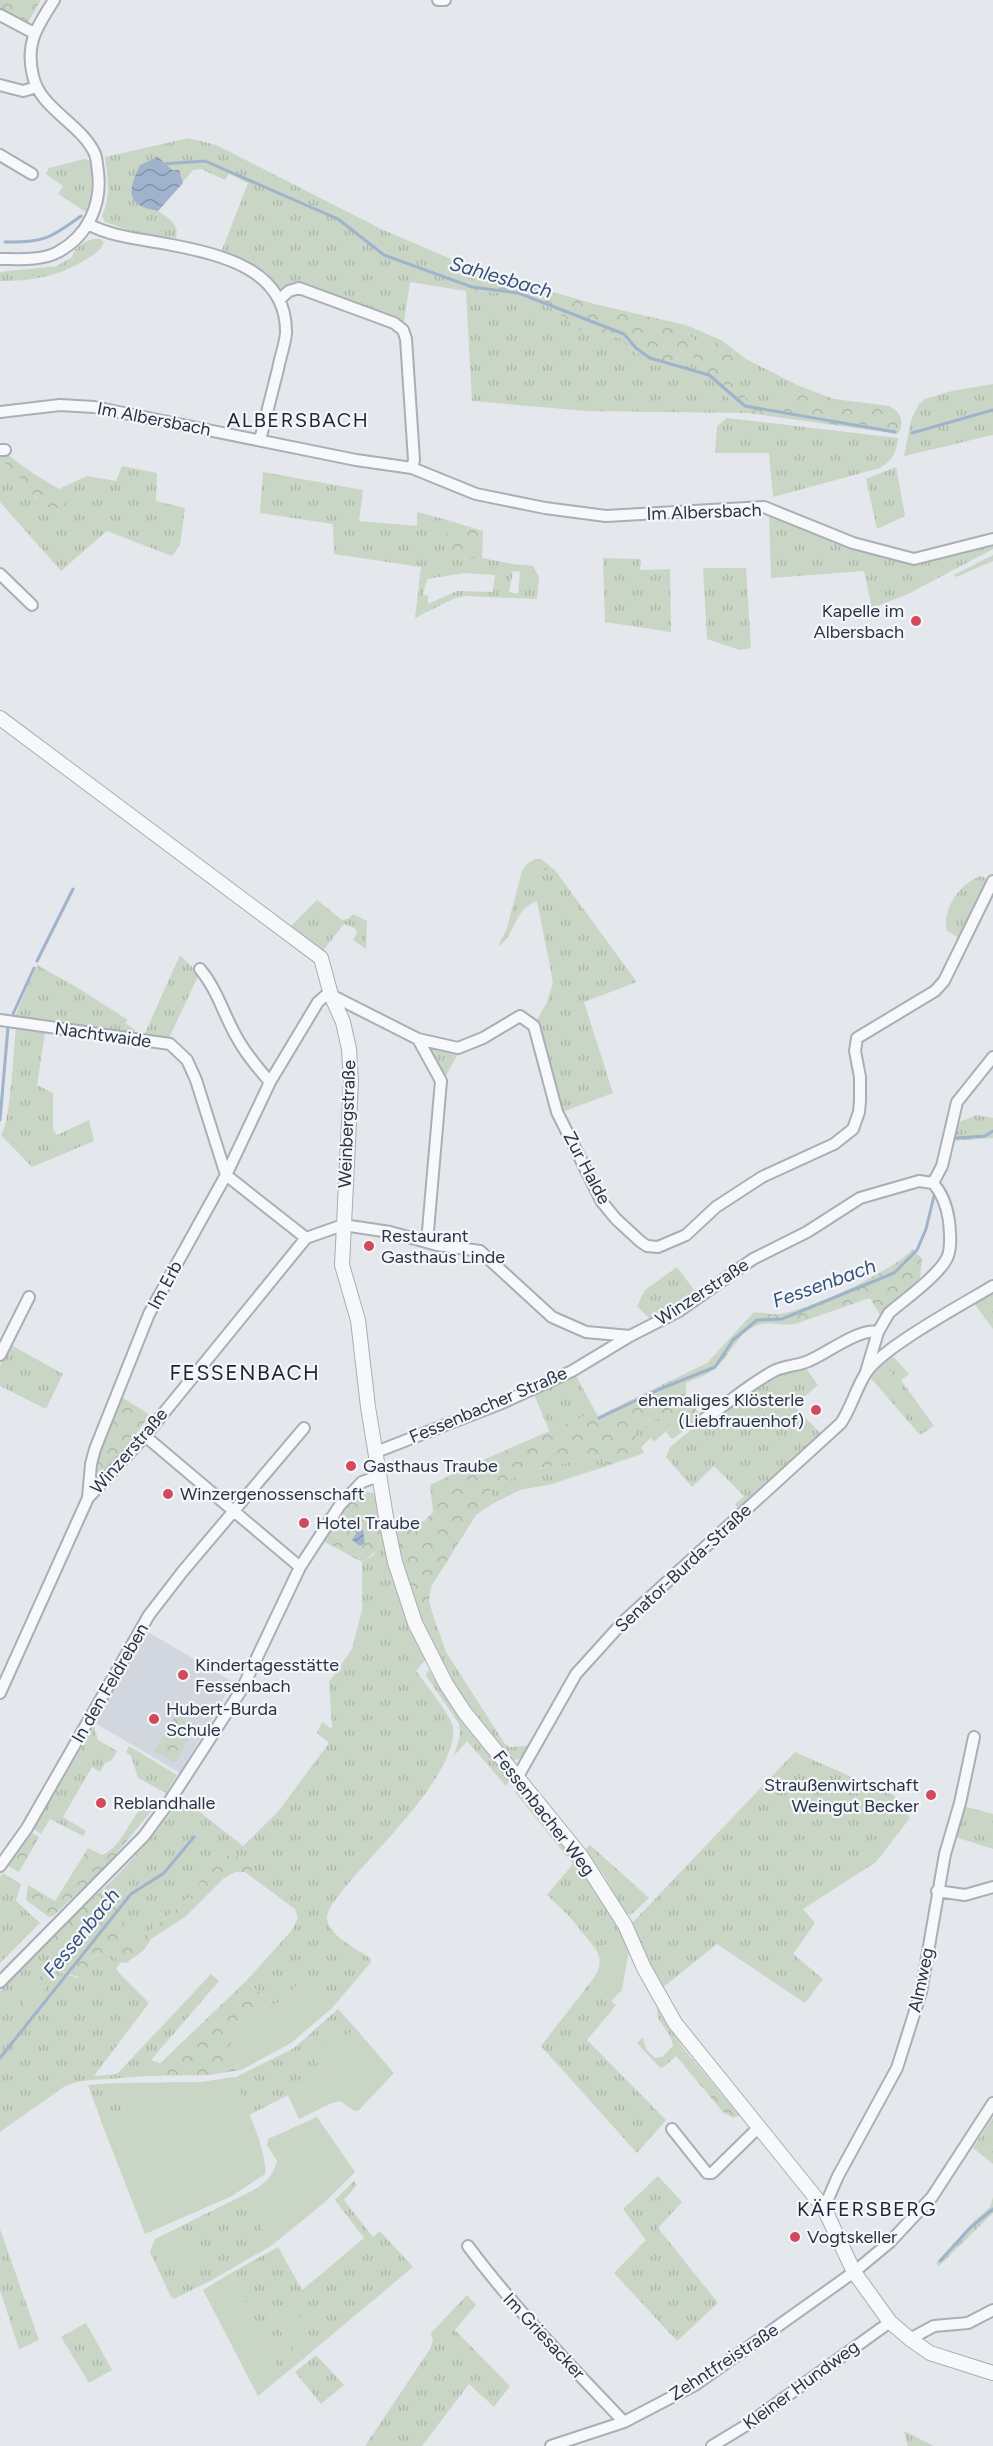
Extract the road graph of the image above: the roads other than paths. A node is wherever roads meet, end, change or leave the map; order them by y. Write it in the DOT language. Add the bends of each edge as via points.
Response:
graph roads {
  1 [pos="54,0"];
  2 [pos="438,0"];
  3 [pos="445,0"];
  4 [pos="0,15"];
  5 [pos="34,33"];
  6 [pos="0,85"];
  7 [pos="37,87"];
  8 [pos="0,155"];
  9 [pos="32,174"];
  10 [pos="88,224"];
  11 [pos="0,259"];
  12 [pos="280,299"];
  13 [pos="0,412"];
  14 [pos="260,440"];
  15 [pos="412,468"];
  16 [pos="993,539"];
  17 [pos="0,574"];
  18 [pos="32,605"];
  19 [pos="0,718"];
  20 [pos="993,881"];
  21 [pos="200,969"];
  22 [pos="331,995"];
  23 [pos="0,1020"];
  24 [pos="418,1039"];
  25 [pos="993,1057"];
  26 [pos="270,1082"];
  27 [pos="226,1175"];
  28 [pos="933,1183"];
  29 [pos="343,1225"];
  30 [pos="306,1238"];
  31 [pos="427,1242"];
  32 [pos="993,1286"];
  33 [pos="29,1298"];
  34 [pos="878,1332"];
  35 [pos="630,1336"];
  36 [pos="890,1350"];
  37 [pos="0,1355"];
  38 [pos="866,1372"];
  39 [pos="704,1419"];
  40 [pos="304,1428"];
  41 [pos="145,1436"];
  42 [pos="375,1452"];
  43 [pos="379,1476"];
  44 [pos="88,1498"];
  45 [pos="234,1511"];
  46 [pos="300,1567"];
  47 [pos="0,1693"];
  48 [pos="974,1737"];
  49 [pos="517,1778"];
  50 [pos="0,1866"];
  51 [pos="993,1887"];
  52 [pos="938,1891"];
  53 [pos="0,1982"];
  54 [pos="993,2103"];
  55 [pos="758,2128"];
  56 [pos="672,2129"];
  57 [pos="824,2208"];
  58 [pos="468,2246"];
  59 [pos="854,2272"];
  60 [pos="993,2310"];
  61 [pos="890,2322"];
  62 [pos="910,2339"];
  63 [pos="993,2373"];
  64 [pos="624,2422"];
  65 [pos="551,2446"];
  66 [pos="712,2446"];
  1 -- 5 [label="street"];
  2 -- 3 [label="street"];
  4 -- 5 [label="street"];
  5 -- 7 [label="street" via="30,45"];
  6 -- 7 [label="street" via="22,91"];
  7 -- 10 [label="street" via="95,155 100,187"];
  8 -- 9 [label="street"];
  10 -- 11 [label="street" via="80,237 57,253"];
  10 -- 12 [label="street" via="113,234 212,254 255,272"];
  12 -- 14 [label="street" via="286,335"];
  12 -- 15 [label="street" via="299,288 394,323 403,330"];
  13 -- 14 [label="street, Im Albersbach" via="60,405 94,407"];
  14 -- 15 [label="street, Im Albersbach"];
  15 -- 16 [label="street, Im Albersbach" via="476,494 606,516 764,507 853,543 914,559"];
  17 -- 18 [label="street"];
  19 -- 22 [label="street, Weinbergstraße" via="321,958"];
  20 -- 24 [label="street, Zur Halde" via="944,981 935,991 856,1038 859,1112 853,1129 834,1144 762,1177 716,1207 686,1235 658,1247 648,1246 602,1202 557,1112 534,1026 526,1018 512,1019 483,1038 458,1048"];
  21 -- 26 [label="street" via="210,981 235,1036"];
  22 -- 24 [label="street, Zur Halde"];
  22 -- 26 [label="street, Im Erb" via="318,1002"];
  22 -- 29 [label="street, Weinbergstraße" via="343,1022 351,1081"];
  23 -- 27 [label="street, Nachtwaide" via="170,1044 187,1060 196,1080"];
  24 -- 31 [label="street" via="441,1082"];
  25 -- 28 [label="street" via="957,1102 942,1166"];
  26 -- 27 [label="street, Im Erb"];
  27 -- 30 [label="street"];
  27 -- 44 [label="street, Im Erb" via="149,1314 95,1449"];
  28 -- 34 [label="street" via="947,1209 948,1257 889,1313"];
  28 -- 35 [label="street, Winzerstraße" via="919,1181 860,1198 807,1232 753,1259 679,1311"];
  29 -- 30 [label="street"];
  29 -- 31 [label="street"];
  29 -- 42 [label="street, Weinbergstraße" via="342,1265 358,1320"];
  30 -- 41 [label="street, Winzerstraße"];
  31 -- 35 [label="street" via="480,1251 552,1317 586,1332"];
  32 -- 36 [label="street, Senator-Burda-Straße"];
  33 -- 37 [label="street"];
  34 -- 36 [label="street"];
  34 -- 38 [label="street, Senator-Burda-Straße"];
  34 -- 39 [label="street" via="856,1336 804,1363 773,1371"];
  35 -- 42 [label="street, Fessenbacher Straße" via="572,1371"];
  36 -- 38 [label="street, Senator-Burda-Straße"];
  38 -- 49 [label="street, Senator-Burda-Straße" via="841,1423 623,1622 576,1674"];
  40 -- 45 [label="street, In den Feldreben"];
  41 -- 44 [label="street, Winzerstraße"];
  41 -- 45 [label="street"];
  42 -- 43 [label="street, Weinbergstraße"];
  43 -- 46 [label="street" via="362,1482 339,1505"];
  43 -- 49 [label="street, Fessenbacher Weg" via="396,1562 415,1623 446,1684"];
  44 -- 47 [label="street, Winzerstraße"];
  45 -- 46 [label="street"];
  45 -- 50 [label="street, In den Feldreben" via="149,1615 27,1828"];
  46 -- 53 [label="street" via="242,1689 169,1802 118,1864"];
  48 -- 52 [label="street, Almweg"];
  49 -- 55 [label="street, Fessenbacher Weg" via="581,1856 625,1925 675,2023"];
  51 -- 52 [label="street" via="965,1894"];
  52 -- 57 [label="street, Almweg" via="921,1992 897,2068"];
  54 -- 59 [label="street, Zehntfreistraße" via="932,2197 890,2242"];
  55 -- 56 [label="street" via="712,2173 707,2173"];
  55 -- 57 [label="street, Fessenbacher Weg"];
  57 -- 59 [label="street, Fessenbacher Weg"];
  58 -- 64 [label="street, Im Griesacker" via="544,2338"];
  59 -- 61 [label="street, Fessenbacher Weg"];
  59 -- 64 [label="street, Zehntfreistraße" via="695,2385"];
  60 -- 62 [label="street" via="969,2323 934,2325"];
  61 -- 62 [label="street, Fessenbacher Weg"];
  61 -- 66 [label="street, Kleiner Hundweg"];
  62 -- 63 [label="street, Fessenbacher Weg" via="930,2353"];
  64 -- 65 [label="street, Zehntfreistraße"];
}
